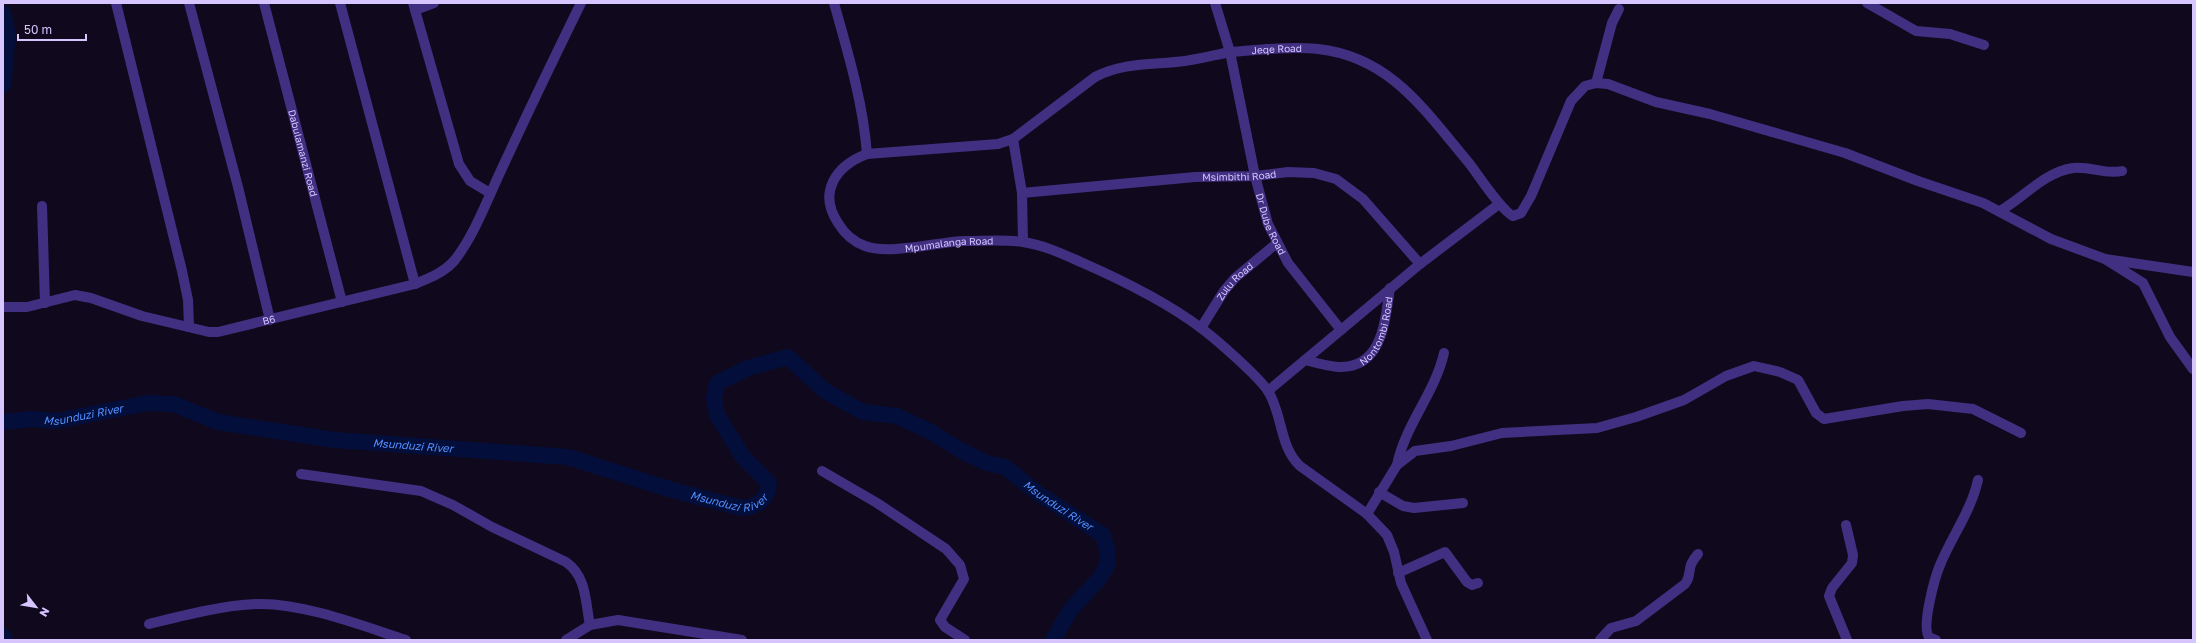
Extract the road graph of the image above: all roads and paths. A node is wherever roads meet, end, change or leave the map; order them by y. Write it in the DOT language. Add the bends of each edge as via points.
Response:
graph roads {
  1 [pos="116,3"];
  2 [pos="189,3"];
  3 [pos="264,3"];
  4 [pos="340,3"];
  5 [pos="434,3"];
  6 [pos="582,3"];
  7 [pos="834,3"];
  8 [pos="1215,3"];
  9 [pos="1867,3"];
  10 [pos="414,6"];
  11 [pos="1619,9"];
  12 [pos="1984,45"];
  13 [pos="1230,52"];
  14 [pos="1596,83"];
  15 [pos="1013,139"];
  16 [pos="866,154"];
  17 [pos="2122,171"];
  18 [pos="1255,176"];
  19 [pos="490,193"];
  20 [pos="1022,193"];
  21 [pos="1499,204"];
  22 [pos="42,206"];
  23 [pos="2000,211"];
  24 [pos="1023,242"];
  25 [pos="1277,243"];
  26 [pos="2105,259"];
  27 [pos="1420,264"];
  28 [pos="2193,272"];
  29 [pos="415,284"];
  30 [pos="1390,288"];
  31 [pos="342,302"];
  32 [pos="45,303"];
  33 [pos="3,307"];
  34 [pos="270,320"];
  35 [pos="189,328"];
  36 [pos="1201,328"];
  37 [pos="1341,330"];
  38 [pos="1444,353"];
  39 [pos="1305,360"];
  40 [pos="2193,369"];
  41 [pos="1268,391"];
  42 [pos="2021,433"];
  43 [pos="1397,465"];
  44 [pos="822,471"];
  45 [pos="301,474"];
  46 [pos="1978,480"];
  47 [pos="1379,492"];
  48 [pos="1462,503"];
  49 [pos="1367,514"];
  50 [pos="1846,526"];
  51 [pos="1698,554"];
  52 [pos="1398,573"];
  53 [pos="1478,582"];
  54 [pos="149,624"];
  55 [pos="590,625"];
  56 [pos="406,640"];
  57 [pos="566,640"];
  58 [pos="742,640"];
  59 [pos="965,640"];
  60 [pos="1427,640"];
  61 [pos="1600,640"];
  62 [pos="1847,640"];
  63 [pos="1936,640"];
  1 -- 35 [label="street" via="182,271 188,300"];
  2 -- 34 [label="street"];
  3 -- 31 [label="street, Dabulamanzi Road"];
  4 -- 29 [label="street"];
  5 -- 10 [label="street"];
  6 -- 19 [label="street, B6"];
  7 -- 16 [label="street" via="858,91"];
  8 -- 13 [label="street, Dr Dube Road"];
  9 -- 12 [label="street" via="1916,31 1950,34"];
  10 -- 19 [label="street" via="459,164 470,181"];
  11 -- 14 [label="street" via="1612,23"];
  13 -- 15 [label="street, Jeqe Road" via="1185,61 1125,66 1109,71 1095,77"];
  13 -- 18 [label="street, Dr Dube Road"];
  13 -- 21 [label="street, Jeqe Road" via="1318,49 1352,56 1374,66 1394,80 1421,107 1484,181"];
  14 -- 21 [label="street" via="1582,88 1568,106 1531,196 1521,213 1513,216"];
  14 -- 23 [label="street" via="1608,84 1656,102 1710,114 1845,153"];
  15 -- 16 [label="street" via="985,146"];
  15 -- 20 [label="street"];
  16 -- 24 [label="street, Mpumalanga Road" via="842,170 834,180 828,198 833,217 841,229 865,246 896,248 952,242"];
  17 -- 23 [label="street" via="2106,173 2081,168 2062,171 2046,178"];
  18 -- 20 [label="street, Msimbithi Road" via="1195,177"];
  18 -- 25 [label="street, Dr Dube Road" via="1268,224"];
  18 -- 27 [label="street, Msimbithi Road" via="1302,172 1336,179 1354,190 1376,211"];
  19 -- 29 [label="street, B6" via="468,239 453,262 443,271"];
  20 -- 24 [label="street"];
  21 -- 27 [label="street, Nontombi Road"];
  22 -- 32 [label="street"];
  23 -- 26 [label="street" via="2051,239"];
  24 -- 36 [label="street, Mpumalanga Road" via="1056,251 1116,277 1145,292"];
  25 -- 36 [label="street, Zulu Road" via="1235,278"];
  25 -- 37 [label="street, Dr Dube Road" via="1288,263"];
  26 -- 28 [label="street"];
  26 -- 40 [label="street" via="2143,283 2173,343"];
  27 -- 30 [label="street, Nontombi Road"];
  29 -- 31 [label="street, B6"];
  30 -- 37 [label="street, Nontombi Road"];
  30 -- 39 [label="street, Nontombi Road" via="1381,340 1367,358 1340,367"];
  31 -- 34 [label="street, B6"];
  32 -- 33 [label="street, B6" via="27,307"];
  32 -- 35 [label="street, B6" via="75,295 82,296"];
  34 -- 35 [label="street, B6" via="218,332"];
  36 -- 41 [label="street, Mpumalanga Road"];
  37 -- 39 [label="street, Nontombi Road"];
  38 -- 43 [label="street" via="1437,375 1402,447"];
  39 -- 41 [label="street, Nontombi Road"];
  41 -- 49 [label="street" via="1292,457 1300,466"];
  42 -- 43 [label="street" via="1973,409 1928,404 1824,420 1816,413 1798,380 1780,372 1754,366 1726,376 1684,400 1618,422 1585,430 1493,434 1446,447 1415,451"];
  43 -- 47 [label="street"];
  44 -- 59 [label="street" via="884,507 950,552 962,569 964,578 940,620 945,627"];
  45 -- 55 [label="street" via="421,491 566,562 574,568 581,579"];
  46 -- 63 [label="street" via="1963,520 1938,569 1926,627 1929,637"];
  47 -- 48 [label="street" via="1403,506 1414,508"];
  47 -- 49 [label="street"];
  49 -- 52 [label="street" via="1387,535"];
  50 -- 62 [label="street" via="1853,554 1852,563 1832,588 1829,596"];
  51 -- 61 [label="street" via="1690,564 1685,584 1636,621 1617,625 1608,630"];
  52 -- 53 [label="street" via="1444,552 1467,582 1472,585"];
  52 -- 60 [label="street"];
  54 -- 56 [label="street" via="236,606 274,604 318,613"];
  55 -- 57 [label="street"];
  55 -- 58 [label="street" via="630,620"];
}
